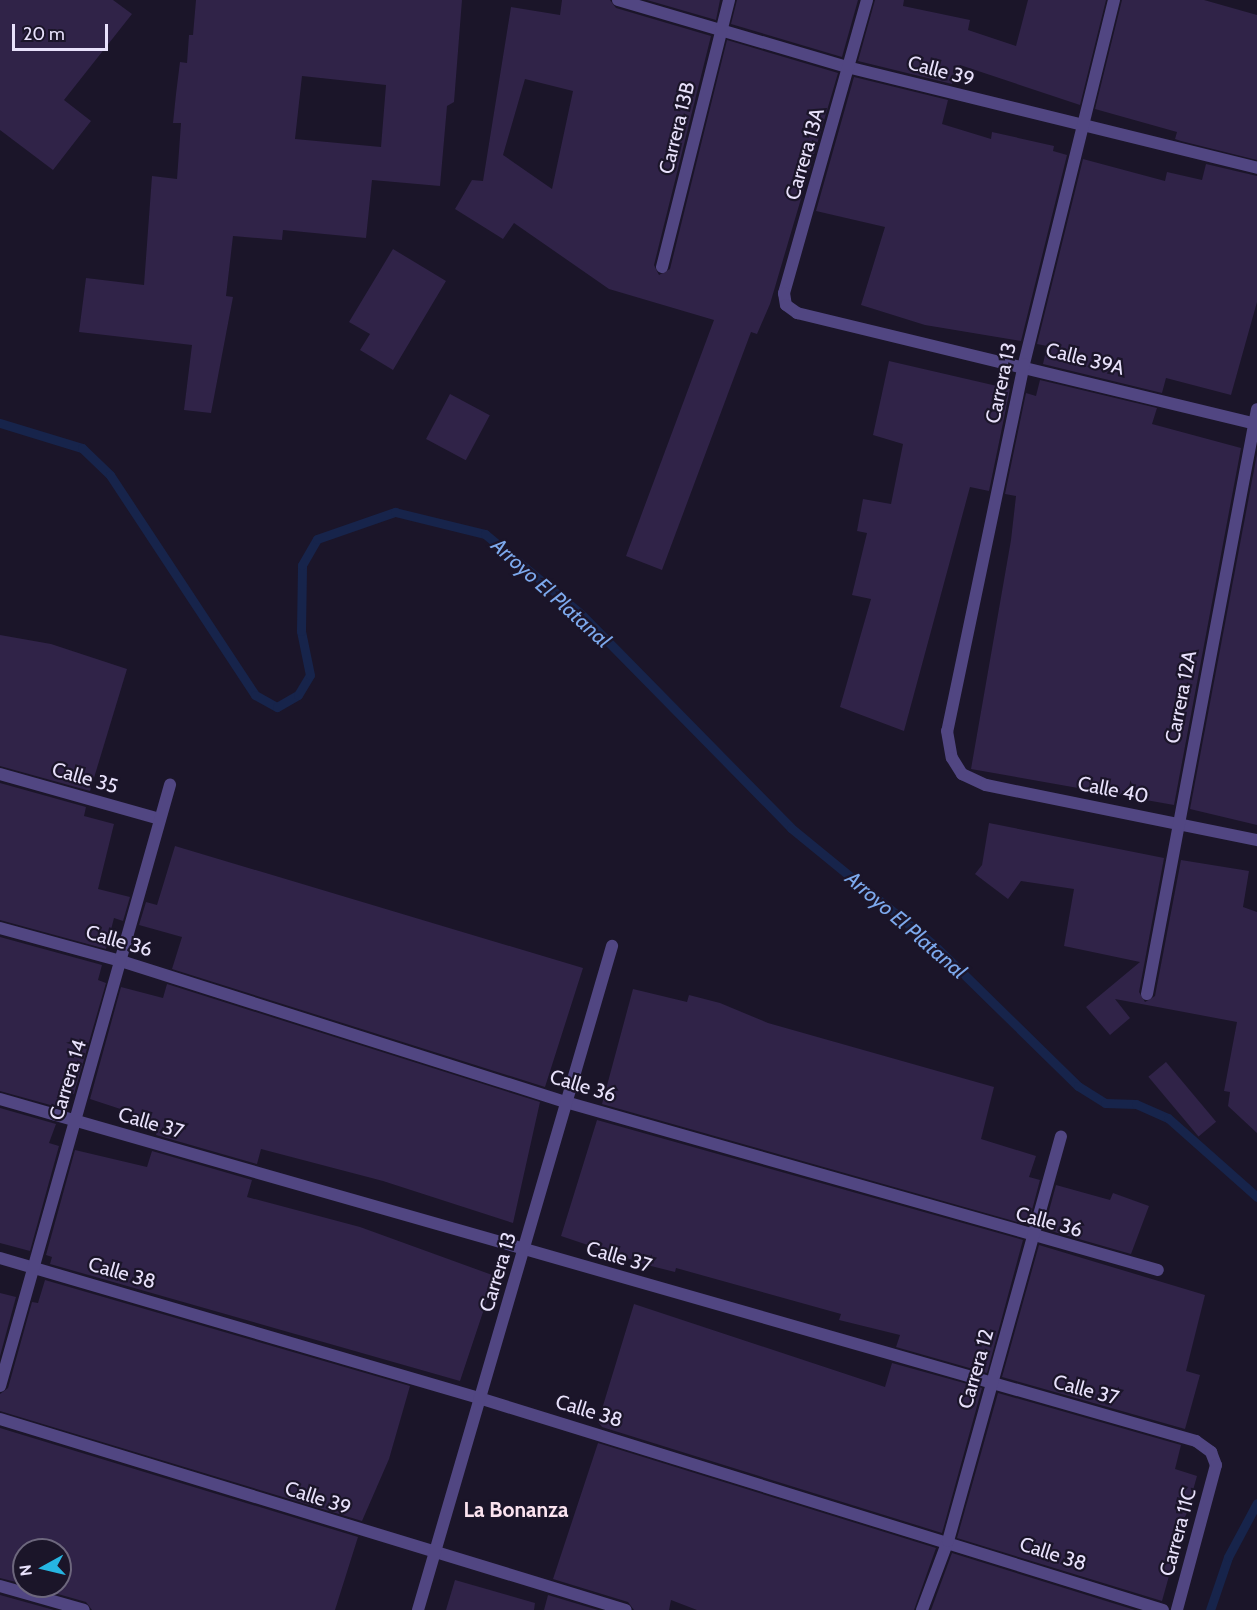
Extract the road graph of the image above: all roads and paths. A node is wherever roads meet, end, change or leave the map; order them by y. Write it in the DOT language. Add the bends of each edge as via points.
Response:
graph roads {
  1 [pos="618,0"];
  2 [pos="729,0"];
  3 [pos="867,0"];
  4 [pos="1114,0"];
  5 [pos="722,31"];
  6 [pos="851,68"];
  7 [pos="1081,128"];
  8 [pos="1257,168"];
  9 [pos="662,267"];
  10 [pos="797,313"];
  11 [pos="1024,364"];
  12 [pos="1257,409"];
  13 [pos="1256,423"];
  14 [pos="0,774"];
  15 [pos="962,774"];
  16 [pos="170,785"];
  17 [pos="160,819"];
  18 [pos="1177,823"];
  19 [pos="1257,840"];
  20 [pos="0,928"];
  21 [pos="612,946"];
  22 [pos="124,962"];
  23 [pos="1147,994"];
  24 [pos="0,1099"];
  25 [pos="569,1103"];
  26 [pos="76,1122"];
  27 [pos="1061,1137"];
  28 [pos="1034,1238"];
  29 [pos="525,1250"];
  30 [pos="0,1258"];
  31 [pos="30,1267"];
  32 [pos="1158,1270"];
  33 [pos="992,1384"];
  34 [pos="0,1386"];
  35 [pos="479,1398"];
  36 [pos="0,1419"];
  37 [pos="1216,1465"];
  38 [pos="948,1541"];
  39 [pos="433,1555"];
  40 [pos="0,1586"];
  41 [pos="84,1610"];
  42 [pos="418,1610"];
  43 [pos="626,1610"];
  44 [pos="922,1610"];
  45 [pos="1163,1610"];
  46 [pos="1177,1610"];
  1 -- 5 [label="street, Calle 39"];
  2 -- 5 [label="street, Carrera 13B"];
  3 -- 6 [label="street, Carrera 13A"];
  4 -- 7 [label="street, Carrera 13"];
  5 -- 6 [label="street, Calle 39"];
  5 -- 9 [label="street, Carrera 13B"];
  6 -- 7 [label="street, Calle 39"];
  6 -- 10 [label="street, Carrera 13A" via="784,293 786,305"];
  7 -- 8 [label="street, Calle 39"];
  7 -- 11 [label="street, Carrera 13"];
  10 -- 11 [label="street, Calle 39A"];
  11 -- 13 [label="street, Calle 39A"];
  11 -- 15 [label="street, Carrera 13" via="947,731 952,758"];
  12 -- 13 [label="street, Carrera 12A"];
  13 -- 18 [label="street, Carrera 12A"];
  14 -- 17 [label="street, Calle 35"];
  15 -- 18 [label="street, Calle 40" via="986,785"];
  16 -- 17 [label="street, Carrera 14"];
  17 -- 22 [label="street, Carrera 14"];
  18 -- 19 [label="street, Calle 40"];
  18 -- 23 [label="street, Carrera 12A"];
  20 -- 22 [label="street, Calle 36"];
  21 -- 25 [label="street, Carrera 13"];
  22 -- 25 [label="street, Calle 36"];
  22 -- 26 [label="street, Carrera 14"];
  24 -- 26 [label="street, Calle 37"];
  25 -- 28 [label="street, Calle 36"];
  25 -- 29 [label="street, Carrera 13"];
  26 -- 29 [label="street, Calle 37"];
  26 -- 31 [label="street, Carrera 14"];
  27 -- 28 [label="street, Carrera 12"];
  28 -- 32 [label="street, Calle 36"];
  28 -- 33 [label="street, Carrera 12"];
  29 -- 33 [label="street, Calle 37"];
  29 -- 35 [label="street, Carrera 13"];
  30 -- 31 [label="street, Calle 38"];
  31 -- 34 [label="street, Carrera 14"];
  31 -- 35 [label="street, Calle 38"];
  33 -- 37 [label="street, Calle 37" via="1196,1441 1210,1452"];
  33 -- 38 [label="street, Carrera 12"];
  35 -- 38 [label="street, Calle 38"];
  35 -- 39 [label="street, Carrera 13"];
  36 -- 39 [label="street, Calle 39"];
  37 -- 46 [label="street, Carrera 11C"];
  38 -- 44 [label="street, Carrera 12"];
  38 -- 45 [label="street, Calle 38"];
  39 -- 42 [label="street, Carrera 13"];
  39 -- 43 [label="street, Calle 39"];
  40 -- 41 [label="street"];
}
